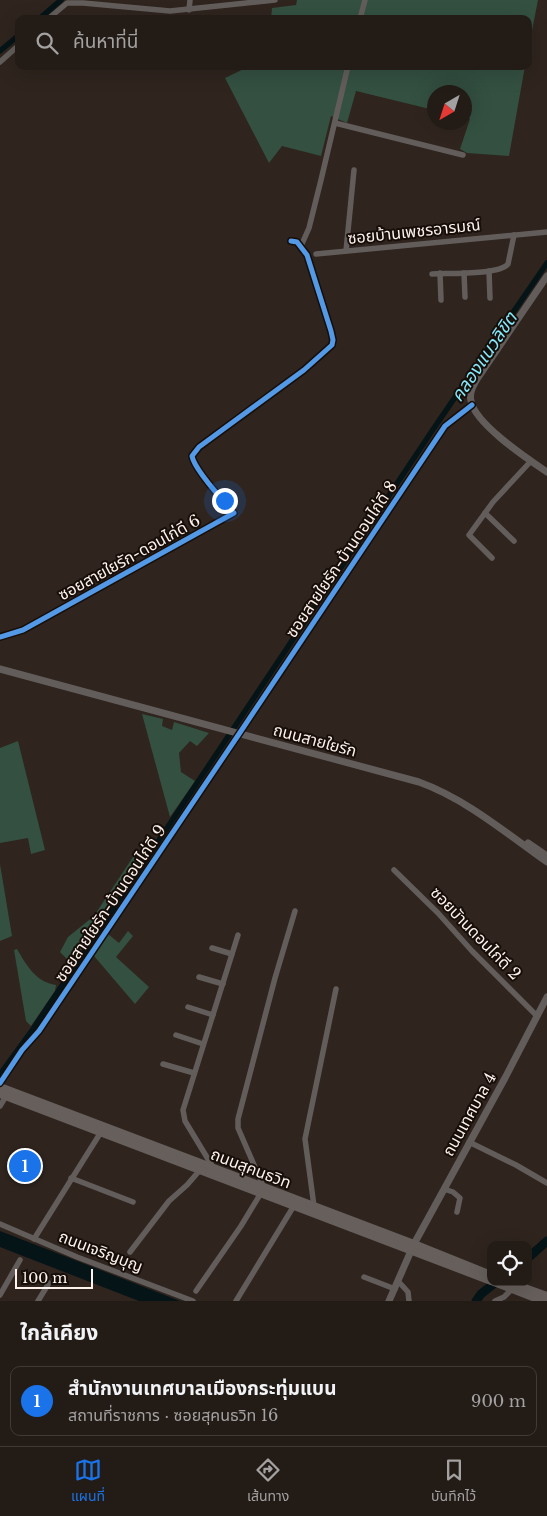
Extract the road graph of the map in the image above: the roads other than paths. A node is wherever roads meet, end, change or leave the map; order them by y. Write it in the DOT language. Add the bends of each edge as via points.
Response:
graph roads {
  1 [pos="275,0"];
  2 [pos="365,0"];
  3 [pos="68,2"];
  4 [pos="189,3"];
  5 [pos="53,15"];
  6 [pos="361,15"];
  7 [pos="15,49"];
  8 [pos="0,62"];
  9 [pos="347,70"];
  10 [pos="335,123"];
  11 [pos="463,154"];
  12 [pos="354,170"];
  13 [pos="547,232"];
  14 [pos="514,235"];
  15 [pos="290,241"];
  16 [pos="302,246"];
  17 [pos="346,251"];
  18 [pos="316,254"];
  19 [pos="489,271"];
  20 [pos="440,273"];
  21 [pos="464,273"];
  22 [pos="432,274"];
  23 [pos="547,276"];
  24 [pos="465,297"];
  25 [pos="490,298"];
  26 [pos="442,300"];
  27 [pos="472,405"];
  28 [pos="531,461"];
  29 [pos="547,472"];
  30 [pos="485,513"];
  31 [pos="514,541"];
  32 [pos="492,558"];
  33 [pos="0,637"];
  34 [pos="0,669"];
  35 [pos="238,734"];
  36 [pos="523,844"];
  37 [pos="547,856"];
  38 [pos="547,862"];
  39 [pos="394,870"];
  40 [pos="296,911"];
  41 [pos="238,935"];
  42 [pos="212,948"];
  43 [pos="232,954"];
  44 [pos="199,977"];
  45 [pos="222,984"];
  46 [pos="336,988"];
  47 [pos="547,997"];
  48 [pos="188,1007"];
  49 [pos="213,1015"];
  50 [pos="538,1016"];
  51 [pos="176,1035"];
  52 [pos="203,1044"];
  53 [pos="163,1064"];
  54 [pos="194,1073"];
  55 [pos="0,1083"];
  56 [pos="0,1087"];
  57 [pos="3,1095"];
  58 [pos="0,1106"];
  59 [pos="101,1132"];
  60 [pos="469,1142"];
  61 [pos="214,1169"];
  62 [pos="200,1170"];
  63 [pos="218,1177"];
  64 [pos="71,1178"];
  65 [pos="547,1184"];
  66 [pos="444,1189"];
  67 [pos="262,1190"];
  68 [pos="133,1202"];
  69 [pos="295,1203"];
  70 [pos="314,1206"];
  71 [pos="456,1212"];
  72 [pos="0,1224"];
  73 [pos="34,1239"];
  74 [pos="413,1247"];
  75 [pos="130,1252"];
  76 [pos="20,1260"];
  77 [pos="364,1276"];
  78 [pos="487,1278"];
  79 [pos="398,1281"];
  80 [pos="49,1283"];
  81 [pos="508,1286"];
  82 [pos="395,1289"];
  83 [pos="196,1291"];
  84 [pos="0,1295"];
  85 [pos="541,1298"];
  86 [pos="38,1301"];
  87 [pos="193,1301"];
  88 [pos="236,1301"];
  89 [pos="390,1301"];
  90 [pos="409,1301"];
  91 [pos="494,1301"];
  1 -- 4 [label="street"];
  2 -- 6 [label="street"];
  3 -- 4 [label="street" via="159,11"];
  3 -- 5 [label="street"];
  7 -- 8 [label="street"];
  9 -- 10 [label="street"];
  10 -- 11 [label="street"];
  10 -- 16 [label="street"];
  12 -- 17 [label="street"];
  13 -- 14 [label="street, ซอยบ้านเพชรอารมณ์"];
  14 -- 17 [label="street, ซอยบ้านเพชรอารมณ์"];
  14 -- 19 [label="street" via="508,264"];
  15 -- 16 [label="street"];
  16 -- 33 [label="street, ซอยสายใยรัก-ดอนไก่ดี 6" via="331,331 332,345 304,370 199,447 192,456 192,461 234,512 23,630"];
  17 -- 18 [label="street, ซอยบ้านเพชรอารมณ์"];
  19 -- 21 [label="street"];
  19 -- 25 [label="street"];
  20 -- 21 [label="street"];
  20 -- 22 [label="street"];
  20 -- 26 [label="street"];
  21 -- 24 [label="street"];
  23 -- 27 [label="street" via="477,379 471,393"];
  27 -- 28 [label="street" via="485,424"];
  27 -- 35 [label="street, ซอยสายใยรัก-บ้านดอนไก่ดี 8" via="444,426"];
  28 -- 29 [label="street"];
  28 -- 30 [label="street"];
  30 -- 31 [label="street"];
  30 -- 32 [label="street" via="469,535"];
  34 -- 35 [label="street, ถนนสายใยรัก"];
  35 -- 36 [label="street, ถนนสายใยรัก" via="438,789"];
  35 -- 55 [label="street, ซอยสายใยรัก-บ้านดอนไก่ดี 9" via="39,1031"];
  36 -- 37 [label="street, ถนนสายใยรัก" via="529,844"];
  36 -- 38 [label="street, ถนนสายใยรัก"];
  39 -- 50 [label="street, ซอยบัานดอนไก่ดี 2"];
  40 -- 67 [label="street" via="238,1119 238,1128"];
  41 -- 43 [label="street"];
  42 -- 43 [label="street"];
  43 -- 45 [label="street"];
  44 -- 45 [label="street"];
  45 -- 49 [label="street"];
  46 -- 70 [label="street" via="305,1139"];
  47 -- 50 [label="street, ถนนเทศบาล 4"];
  48 -- 49 [label="street"];
  49 -- 52 [label="street"];
  50 -- 60 [label="street, ถนนเทศบาล 4"];
  51 -- 52 [label="street"];
  52 -- 54 [label="street"];
  53 -- 54 [label="street"];
  54 -- 61 [label="street" via="183,1116"];
  56 -- 61 [label="main road, ถนนสุคนธวิท"];
  57 -- 58 [label="street"];
  57 -- 59 [label="main road, ถนนสุคนธวิท"];
  59 -- 62 [label="main road, ถนนสุคนธวิท"];
  59 -- 64 [label="street"];
  60 -- 65 [label="street"];
  60 -- 66 [label="street, ถนนเทศบาล 4"];
  61 -- 63 [label="street"];
  61 -- 67 [label="main road, ถนนสุคนธวิท"];
  62 -- 63 [label="main road, ถนนสุคนธวิท"];
  62 -- 75 [label="street" via="169,1201"];
  63 -- 67 [label="main road, ถนนสุคนธวิท"];
  64 -- 68 [label="street"];
  64 -- 73 [label="street"];
  66 -- 71 [label="street" via="460,1198"];
  66 -- 74 [label="street, ถนนเทศบาล 4"];
  67 -- 69 [label="main road, ถนนสุคนธวิท"];
  67 -- 83 [label="street"];
  69 -- 70 [label="main road, ถนนสุคนธวิท"];
  69 -- 74 [label="main road, ถนนสุคนธวิท"];
  69 -- 88 [label="street"];
  70 -- 74 [label="main road, ถนนสุคนธวิท"];
  72 -- 73 [label="street, ถนนเจริญบุญ"];
  73 -- 87 [label="street, ถนนเจริญบุญ"];
  74 -- 78 [label="main road, ถนนสุคนธวิท"];
  74 -- 79 [label="street, ถนนเทศบาล 4"];
  76 -- 84 [label="street"];
  77 -- 82 [label="street"];
  79 -- 82 [label="street, ถนนเทศบาล 4"];
  79 -- 90 [label="street" via="408,1292"];
  80 -- 86 [label="street"];
  81 -- 85 [label="main road, ถนนสุคนธวิท"];
  81 -- 91 [label="street" via="504,1297"];
  82 -- 89 [label="street, ถนนเทศบาล 4"];
}
